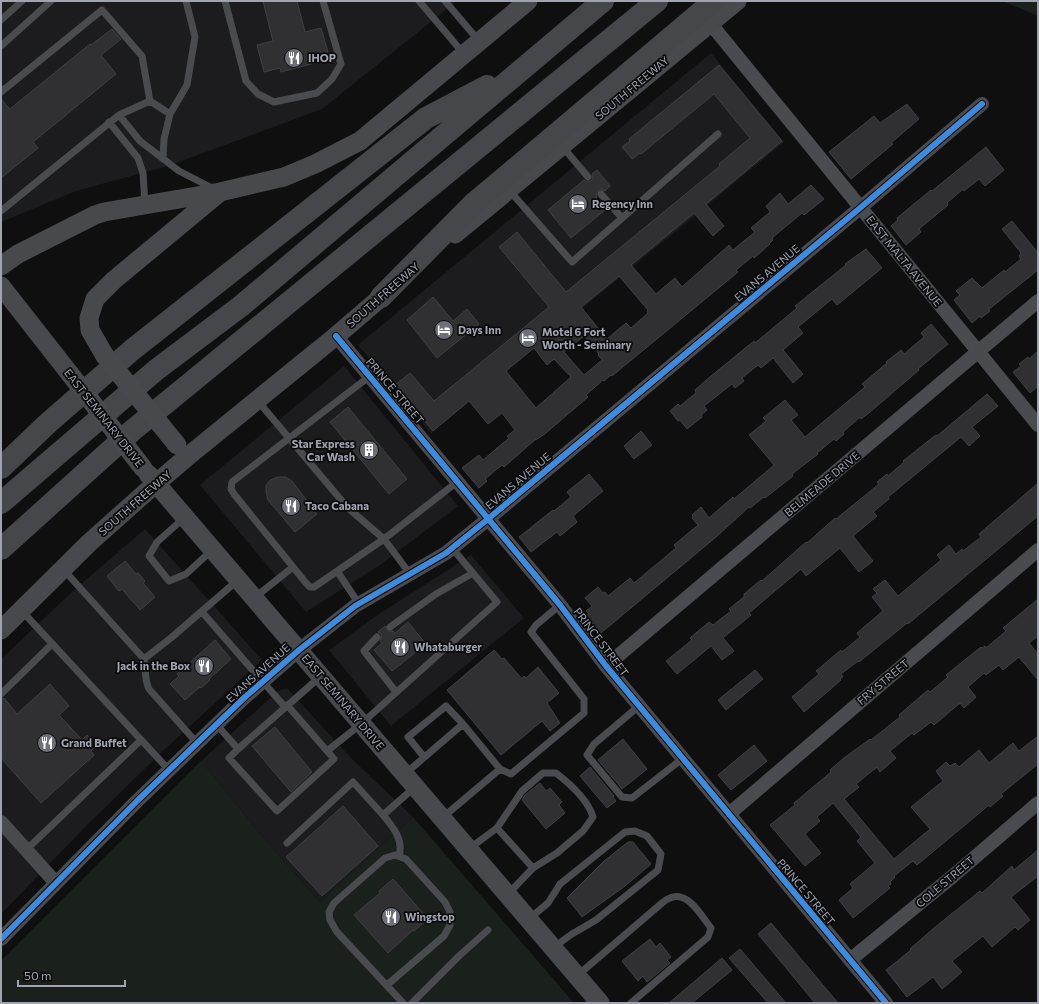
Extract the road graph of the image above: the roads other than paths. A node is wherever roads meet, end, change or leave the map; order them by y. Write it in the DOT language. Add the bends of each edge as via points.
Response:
graph roads {
  1 [pos="22,1"];
  2 [pos="51,1"];
  3 [pos="186,1"];
  4 [pos="225,1"];
  5 [pos="323,1"];
  6 [pos="419,1"];
  7 [pos="445,1"];
  8 [pos="528,1"];
  9 [pos="603,1"];
  10 [pos="657,1"];
  11 [pos="714,1"];
  12 [pos="738,1"];
  13 [pos="1,20"];
  14 [pos="710,23"];
  15 [pos="479,42"];
  16 [pos="1,46"];
  17 [pos="464,54"];
  18 [pos="524,67"];
  19 [pos="1,92"];
  20 [pos="150,101"];
  21 [pos="982,104"];
  22 [pos="119,114"];
  23 [pos="170,114"];
  24 [pos="109,122"];
  25 [pos="718,134"];
  26 [pos="562,146"];
  27 [pos="163,157"];
  28 [pos="588,177"];
  29 [pos="509,190"];
  30 [pos="220,192"];
  31 [pos="601,194"];
  32 [pos="145,205"];
  33 [pos="860,208"];
  34 [pos="1,211"];
  35 [pos="622,218"];
  36 [pos="1,266"];
  37 [pos="1,286"];
  38 [pos="381,297"];
  39 [pos="1038,301"];
  40 [pos="336,336"];
  41 [pos="978,352"];
  42 [pos="370,376"];
  43 [pos="257,400"];
  44 [pos="1038,425"];
  45 [pos="289,438"];
  46 [pos="182,451"];
  47 [pos="1,468"];
  48 [pos="457,482"];
  49 [pos="156,484"];
  50 [pos="1,503"];
  51 [pos="185,518"];
  52 [pos="488,519"];
  53 [pos="384,539"];
  54 [pos="452,548"];
  55 [pos="1,549"];
  56 [pos="212,550"];
  57 [pos="1038,550"];
  58 [pos="293,567"];
  59 [pos="63,569"];
  60 [pos="337,571"];
  61 [pos="473,573"];
  62 [pos="410,574"];
  63 [pos="238,580"];
  64 [pos="254,598"];
  65 [pos="359,604"];
  66 [pos="560,605"];
  67 [pos="21,610"];
  68 [pos="202,612"];
  69 [pos="390,627"];
  70 [pos="1,630"];
  71 [pos="377,638"];
  72 [pos="52,644"];
  73 [pos="299,650"];
  74 [pos="144,659"];
  75 [pos="606,666"];
  76 [pos="321,676"];
  77 [pos="262,682"];
  78 [pos="396,692"];
  79 [pos="1,694"];
  80 [pos="286,706"];
  81 [pos="639,706"];
  82 [pos="361,724"];
  83 [pos="463,724"];
  84 [pos="217,725"];
  85 [pos="141,740"];
  86 [pos="197,743"];
  87 [pos="238,748"];
  88 [pos="327,751"];
  89 [pos="424,757"];
  90 [pos="682,758"];
  91 [pos="500,769"];
  92 [pos="169,770"];
  93 [pos="409,781"];
  94 [pos="1038,803"];
  95 [pos="729,814"];
  96 [pos="383,815"];
  97 [pos="442,818"];
  98 [pos="1,822"];
  99 [pos="497,828"];
  100 [pos="287,843"];
  101 [pos="26,850"];
  102 [pos="468,850"];
  103 [pos="399,856"];
  104 [pos="533,868"];
  105 [pos="56,883"];
  106 [pos="508,895"];
  107 [pos="528,920"];
  108 [pos="488,930"];
  109 [pos="1,939"];
  110 [pos="553,949"];
  111 [pos="850,960"];
  112 [pos="577,976"];
  113 [pos="387,986"];
  114 [pos="881,1001"];
  115 [pos="403,1003"];
  116 [pos="412,1003"];
  117 [pos="600,1003"];
  118 [pos="631,1003"];
  1 -- 13 [label="lane"];
  2 -- 16 [label="lane"];
  3 -- 23 [label="lane" via="195,37 187,85"];
  4 -- 5 [label="lane" via="246,81 258,94 274,102 317,93 332,79 341,64"];
  6 -- 17 [label="lane"];
  7 -- 15 [label="lane"];
  8 -- 15 [label="main road"];
  9 -- 18 [label="highway"];
  10 -- 55 [label="highway" via="133,430"];
  11 -- 38 [label="highway" via="473,204"];
  12 -- 14 [label="main road, SOUTH FREEWAY"];
  14 -- 26 [label="main road, SOUTH FREEWAY"];
  14 -- 33 [label="street, EAST MALTA AVENUE"];
  15 -- 17 [label="main road"];
  17 -- 30 [label="main road" via="360,141 284,177"];
  18 -- 47 [label="highway" via="426,118 132,350"];
  18 -- 50 [label="highway" via="241,306 156,370"];
  19 -- 20 [label="lane" via="102,10 142,56"];
  20 -- 22 [label="lane"];
  20 -- 23 [label="lane"];
  21 -- 33 [label="street, EVANS AVENUE"];
  22 -- 24 [label="lane"];
  22 -- 27 [label="lane" via="140,141"];
  23 -- 27 [label="lane"];
  24 -- 32 [label="lane" via="138,158 143,173"];
  24 -- 34 [label="lane"];
  25 -- 35 [label="lane"];
  26 -- 28 [label="lane"];
  26 -- 29 [label="main road, SOUTH FREEWAY"];
  27 -- 30 [label="lane" via="179,171"];
  29 -- 35 [label="lane" via="572,262"];
  29 -- 38 [label="main road, SOUTH FREEWAY"];
  30 -- 32 [label="main road"];
  30 -- 46 [label="main road, bridge" via="114,280 95,299 89,318 90,330 105,356"];
  31 -- 35 [label="lane"];
  32 -- 36 [label="main road" via="95,214 18,254"];
  33 -- 41 [label="street, EAST MALTA AVENUE"];
  33 -- 52 [label="street, EVANS AVENUE"];
  37 -- 49 [label="main road, EAST SEMINARY DRIVE, bridge"];
  38 -- 40 [label="main road, SOUTH FREEWAY"];
  39 -- 41 [label="street, BELMEADE DRIVE"];
  40 -- 42 [label="street, PRINCE STREET"];
  40 -- 43 [label="main road, SOUTH FREEWAY"];
  41 -- 44 [label="street, EAST MALTA AVENUE"];
  41 -- 75 [label="street, BELMEADE DRIVE"];
  42 -- 45 [label="lane"];
  42 -- 48 [label="street, PRINCE STREET"];
  43 -- 45 [label="lane"];
  43 -- 46 [label="main road, SOUTH FREEWAY"];
  45 -- 53 [label="lane" via="347,507"];
  45 -- 58 [label="lane" via="232,482 231,489"];
  46 -- 49 [label="main road, SOUTH FREEWAY"];
  48 -- 52 [label="street, PRINCE STREET"];
  48 -- 53 [label="lane"];
  49 -- 51 [label="main road, EAST SEMINARY DRIVE"];
  49 -- 59 [label="main road, SOUTH FREEWAY"];
  51 -- 56 [label="main road, EAST SEMINARY DRIVE"];
  51 -- 56 [label="lane" via="157,542 149,556 169,581 186,574"];
  52 -- 54 [label="street, EVANS AVENUE"];
  52 -- 66 [label="street, PRINCE STREET"];
  53 -- 60 [label="lane"];
  53 -- 62 [label="lane"];
  54 -- 61 [label="lane"];
  54 -- 62 [label="street, EVANS AVENUE"];
  56 -- 63 [label="main road, EAST SEMINARY DRIVE"];
  57 -- 95 [label="street, FRY STREET"];
  58 -- 60 [label="lane" via="310,587 314,587"];
  58 -- 64 [label="lane"];
  59 -- 67 [label="main road, SOUTH FREEWAY"];
  59 -- 74 [label="lane"];
  60 -- 65 [label="lane"];
  61 -- 69 [label="lane" via="436,594"];
  61 -- 78 [label="lane" via="497,602"];
  62 -- 65 [label="street, EVANS AVENUE"];
  63 -- 64 [label="main road, EAST SEMINARY DRIVE"];
  63 -- 68 [label="lane"];
  64 -- 73 [label="main road, EAST SEMINARY DRIVE"];
  65 -- 73 [label="street, EVANS AVENUE"];
  66 -- 75 [label="street, PRINCE STREET"];
  66 -- 91 [label="lane" via="531,632 584,698 584,713 511,774"];
  67 -- 70 [label="main road, SOUTH FREEWAY"];
  67 -- 72 [label="lane"];
  68 -- 74 [label="lane"];
  68 -- 77 [label="lane"];
  71 -- 78 [label="lane" via="364,651"];
  72 -- 79 [label="lane"];
  72 -- 85 [label="lane"];
  73 -- 76 [label="main road, EAST SEMINARY DRIVE"];
  73 -- 77 [label="street, EVANS AVENUE"];
  74 -- 86 [label="lane" via="145,681 149,689"];
  75 -- 81 [label="street, PRINCE STREET"];
  76 -- 80 [label="lane"];
  76 -- 82 [label="main road, EAST SEMINARY DRIVE"];
  77 -- 80 [label="lane"];
  77 -- 84 [label="street, EVANS AVENUE"];
  78 -- 82 [label="lane"];
  80 -- 87 [label="lane"];
  80 -- 88 [label="lane"];
  81 -- 90 [label="street, PRINCE STREET"];
  81 -- 90 [label="lane" via="594,744 587,755 622,797 632,798"];
  82 -- 88 [label="lane"];
  82 -- 93 [label="main road, EAST SEMINARY DRIVE"];
  83 -- 89 [label="lane"];
  83 -- 89 [label="lane" via="446,706 408,738"];
  83 -- 91 [label="lane"];
  84 -- 86 [label="street, EVANS AVENUE"];
  84 -- 87 [label="lane"];
  85 -- 92 [label="lane"];
  85 -- 101 [label="lane"];
  86 -- 92 [label="street, EVANS AVENUE"];
  87 -- 88 [label="lane" via="229,758 277,811 334,759"];
  89 -- 93 [label="lane"];
  90 -- 95 [label="street, PRINCE STREET"];
  91 -- 97 [label="lane"];
  92 -- 105 [label="street, EVANS AVENUE"];
  93 -- 96 [label="lane"];
  93 -- 97 [label="main road, EAST SEMINARY DRIVE"];
  94 -- 111 [label="street, COLE STREET"];
  95 -- 111 [label="street, PRINCE STREET"];
  96 -- 100 [label="lane" via="353,782"];
  96 -- 103 [label="lane" via="398,838 401,849"];
  97 -- 102 [label="main road, EAST SEMINARY DRIVE"];
  98 -- 101 [label="street"];
  99 -- 102 [label="lane"];
  99 -- 104 [label="lane"];
  99 -- 104 [label="lane" via="522,791 543,773 556,773 571,785 591,811 592,817 583,831 557,854"];
  101 -- 105 [label="street"];
  102 -- 106 [label="main road, EAST SEMINARY DRIVE"];
  103 -- 113 [label="lane" via="406,859 445,902 450,912 450,924 444,936"];
  103 -- 113 [label="lane" via="385,858 372,868 334,904 329,912 330,920 337,932"];
  104 -- 106 [label="lane"];
  105 -- 109 [label="street, EVANS AVENUE"];
  106 -- 107 [label="main road, EAST SEMINARY DRIVE"];
  107 -- 110 [label="main road, EAST SEMINARY DRIVE"];
  107 -- 110 [label="lane" via="548,903 560,884 625,832 635,831 647,836 661,854 658,870 596,920"];
  108 -- 116 [label="lane"];
  110 -- 112 [label="main road, EAST SEMINARY DRIVE"];
  111 -- 114 [label="street, PRINCE STREET"];
  112 -- 117 [label="main road, EAST SEMINARY DRIVE"];
  112 -- 118 [label="lane" via="670,897 685,898 712,928 708,937"];
  113 -- 115 [label="lane"];
}
